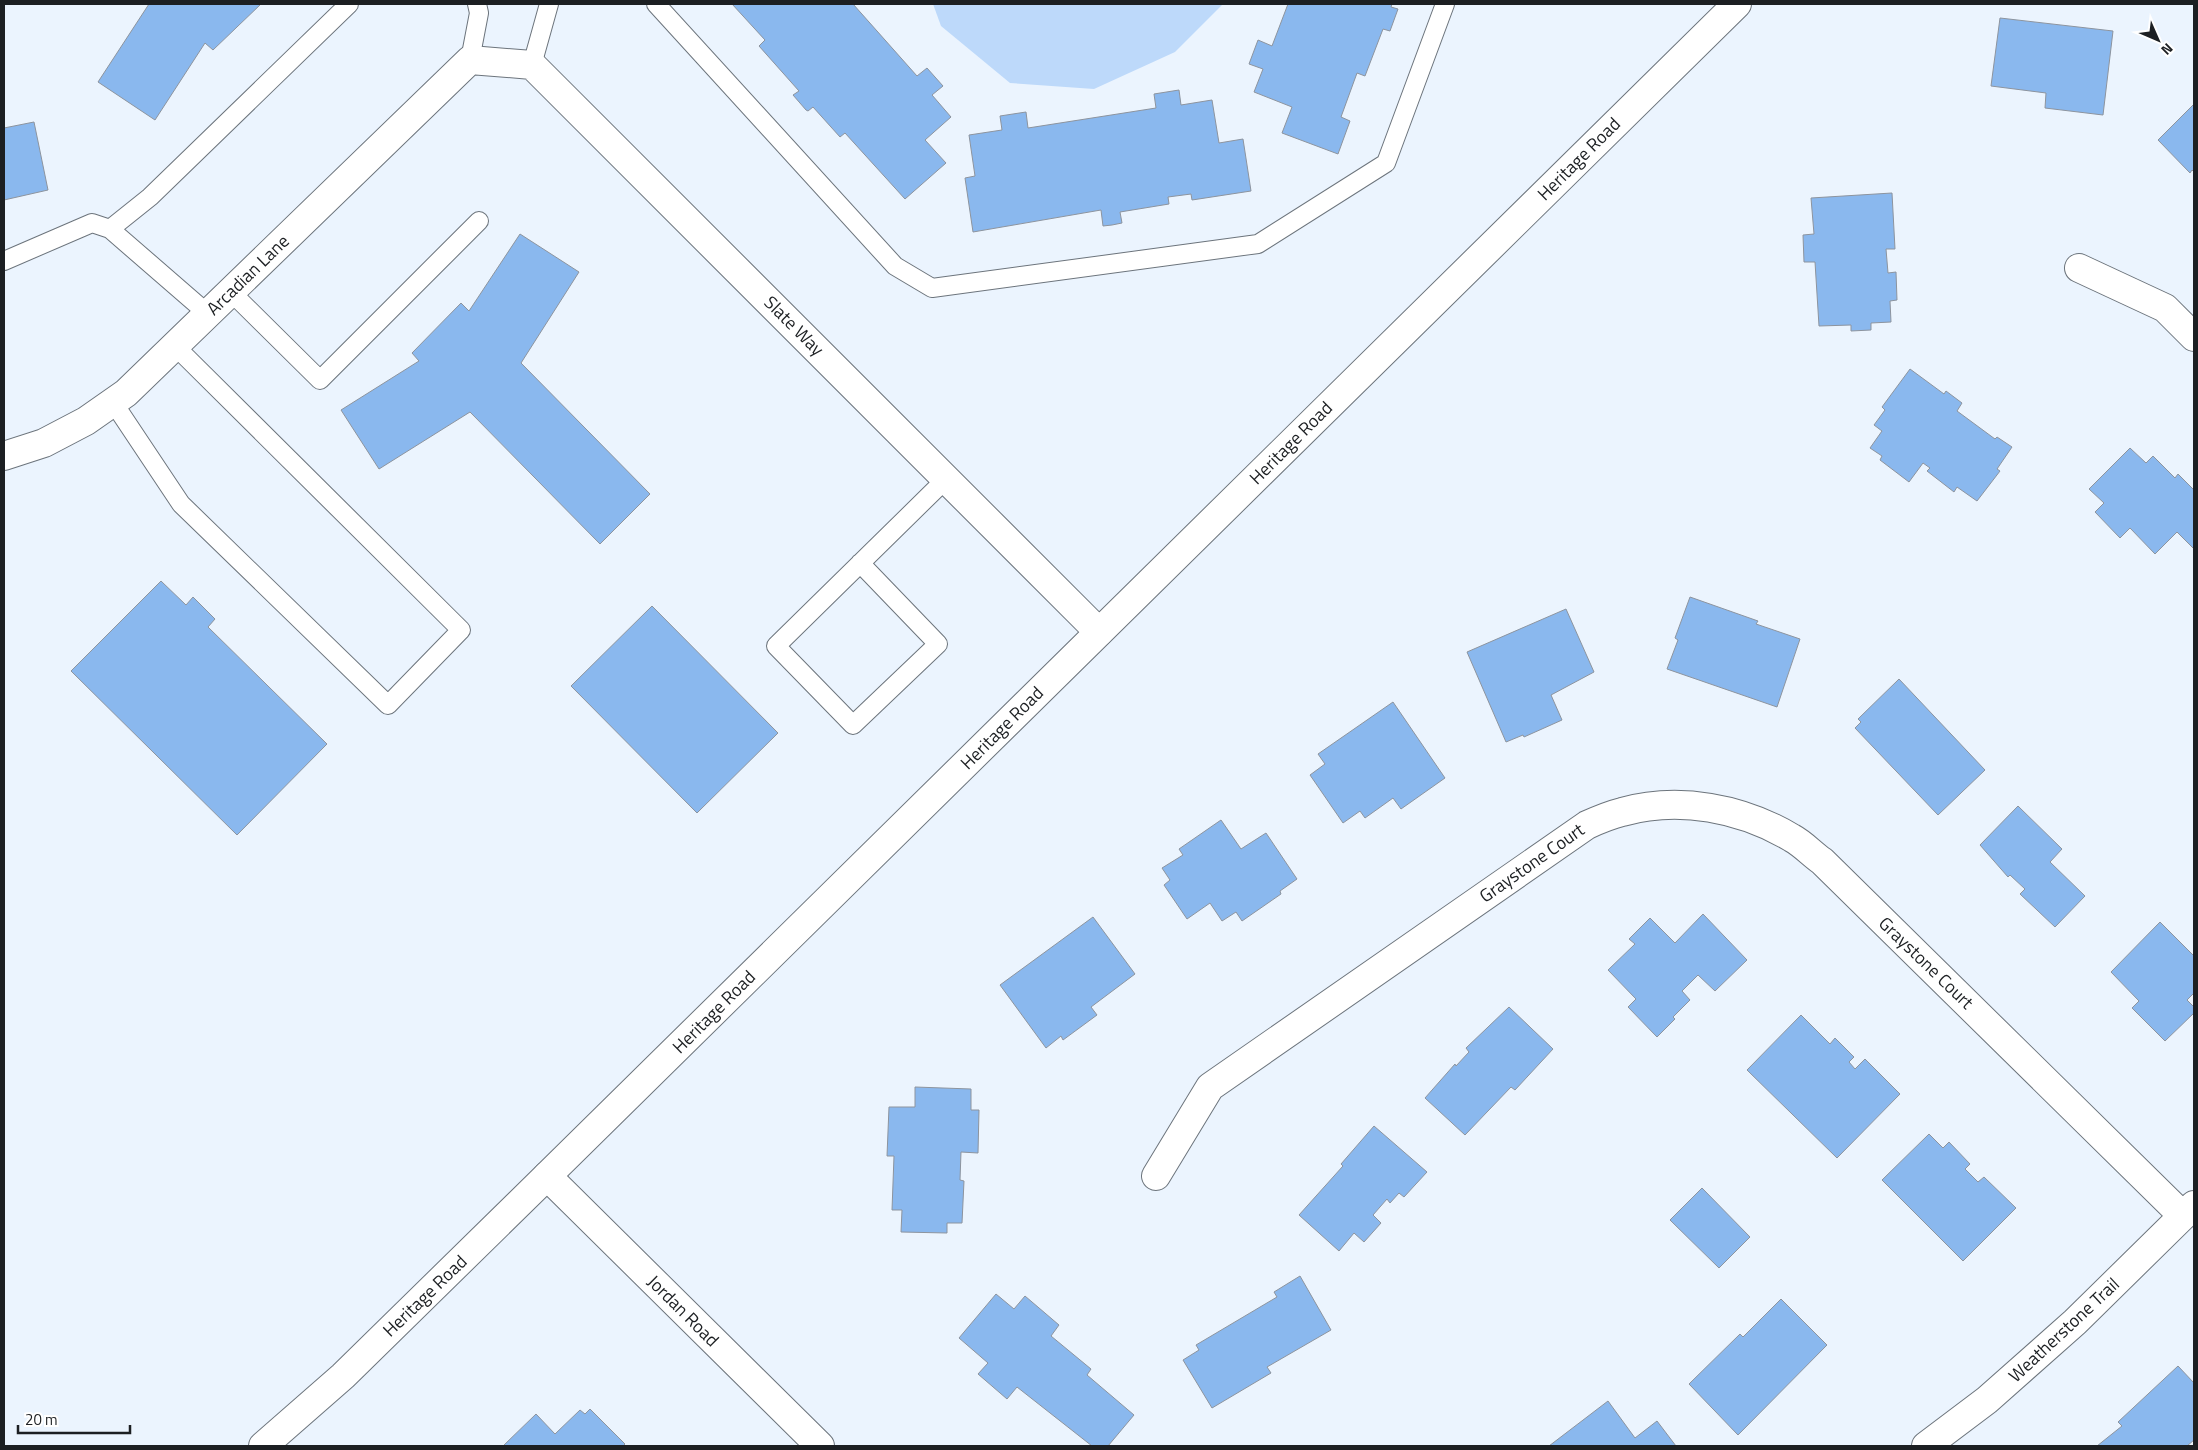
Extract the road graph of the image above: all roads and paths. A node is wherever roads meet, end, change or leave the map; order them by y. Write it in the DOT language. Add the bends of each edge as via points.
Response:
graph roads {
  1 [pos="349,4"];
  2 [pos="477,4"];
  3 [pos="549,4"];
  4 [pos="656,4"];
  5 [pos="1445,4"];
  6 [pos="1736,4"];
  7 [pos="470,60"];
  8 [pos="532,65"];
  9 [pos="479,221"];
  10 [pos="110,229"];
  11 [pos="4,261"];
  12 [pos="2079,268"];
  13 [pos="231,292"];
  14 [pos="208,314"];
  15 [pos="2194,337"];
  16 [pos="175,346"];
  17 [pos="113,402"];
  18 [pos="4,456"];
  19 [pos="946,479"];
  20 [pos="860,563"];
  21 [pos="1099,632"];
  22 [pos="547,1176"];
  23 [pos="1156,1176"];
  24 [pos="2189,1210"];
  25 [pos="263,1446"];
  26 [pos="820,1446"];
  27 [pos="1926,1446"];
  1 -- 10 [label="lane" via="150,197"];
  2 -- 7 [label="lane" via="479,12"];
  3 -- 8 [label="lane"];
  4 -- 5 [label="lane" via="895,266 932,288 1258,244 1386,163"];
  6 -- 21 [label="street, Heritage Road"];
  7 -- 8 [label="street"];
  7 -- 13 [label="street, Arcadian Lane"];
  8 -- 19 [label="street, Slate Way"];
  9 -- 13 [label="lane" via="320,380"];
  10 -- 11 [label="lane" via="92,223"];
  10 -- 14 [label="lane"];
  12 -- 15 [label="street" via="2165,308"];
  13 -- 14 [label="street, Arcadian Lane"];
  14 -- 16 [label="street, Arcadian Lane"];
  16 -- 17 [label="street, Arcadian Lane"];
  16 -- 17 [label="lane" via="461,630 388,705 181,504"];
  17 -- 18 [label="street, Arcadian Lane" via="86,421 44,443"];
  19 -- 20 [label="lane"];
  19 -- 21 [label="street, Slate Way"];
  20 -- 20 [label="lane" via="776,646 853,725 938,644"];
  21 -- 22 [label="street, Heritage Road"];
  22 -- 25 [label="street, Heritage Road" via="343,1376"];
  22 -- 26 [label="street, Jordan Road"];
  23 -- 24 [label="street, Graystone Court" via="1210,1087 1586,825 1622,812 1653,806 1690,805 1728,811 1793,838"];
  24 -- 27 [label="street, Weatherstone Trail" via="2076,1322 1987,1400"];
}
